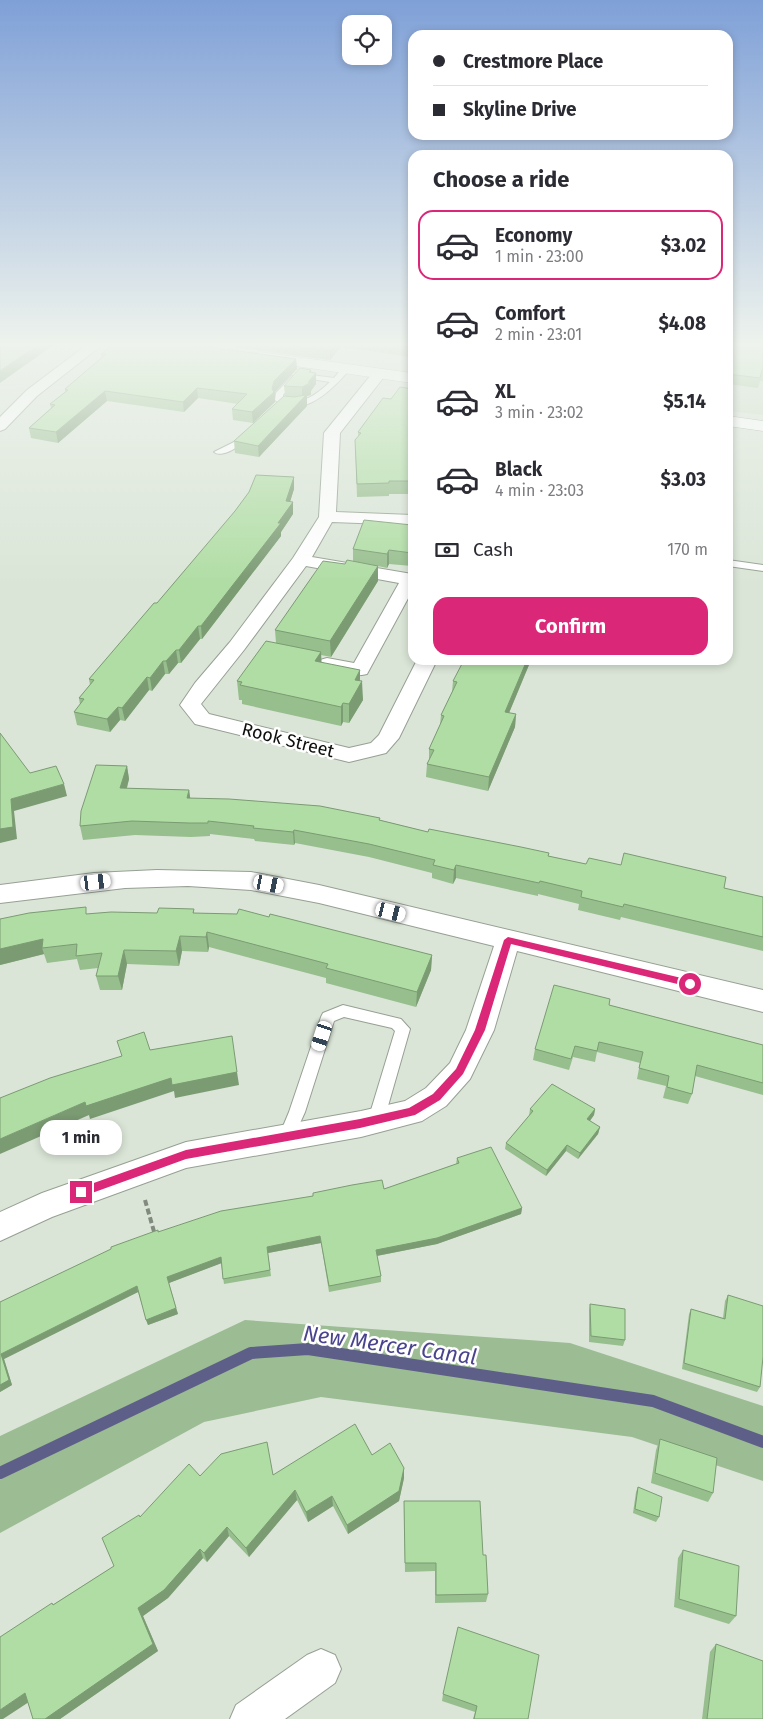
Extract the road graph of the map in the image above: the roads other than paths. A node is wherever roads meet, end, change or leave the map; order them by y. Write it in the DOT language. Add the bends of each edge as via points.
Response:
graph roads {
  1 [pos="339,424"];
  2 [pos="751,424"];
  3 [pos="763,426"];
  4 [pos="254,429"];
  5 [pos="218,452"];
  6 [pos="327,517"];
  7 [pos="408,520"];
  8 [pos="301,560"];
  9 [pos="733,563"];
  10 [pos="763,568"];
  11 [pos="408,579"];
  12 [pos="408,583"];
  13 [pos="237,646"];
  14 [pos="259,651"];
  15 [pos="305,660"];
  16 [pos="424,665"];
  17 [pos="0,894"];
  18 [pos="508,940"];
  19 [pos="763,1001"];
  20 [pos="376,1120"];
  21 [pos="287,1136"];
  22 [pos="0,1227"];
  23 [pos="322,1669"];
  24 [pos="250,1719"];
  1 -- 6 [label="street" via="332,433"];
  2 -- 3 [label="main road"];
  4 -- 5 [label="lane" via="239,443"];
  6 -- 7 [label="street"];
  6 -- 8 [label="street"];
  8 -- 11 [label="street"];
  8 -- 13 [label="street"];
  9 -- 10 [label="lane"];
  12 -- 15 [label="street" via="360,670"];
  13 -- 14 [label="street"];
  13 -- 16 [label="street, Rook Street" via="190,705 202,719 350,755 378,748 388,738"];
  17 -- 18 [label="street" via="114,880 184,877 253,881"];
  18 -- 19 [label="street"];
  18 -- 20 [label="street" via="480,1030 460,1071 436,1097 412,1112"];
  20 -- 21 [label="street"];
  20 -- 21 [label="lane" via="403,1029 396,1023 343,1011 328,1017"];
  21 -- 22 [label="street" via="186,1155 42,1207"];
  23 -- 24 [label="street"];
}
